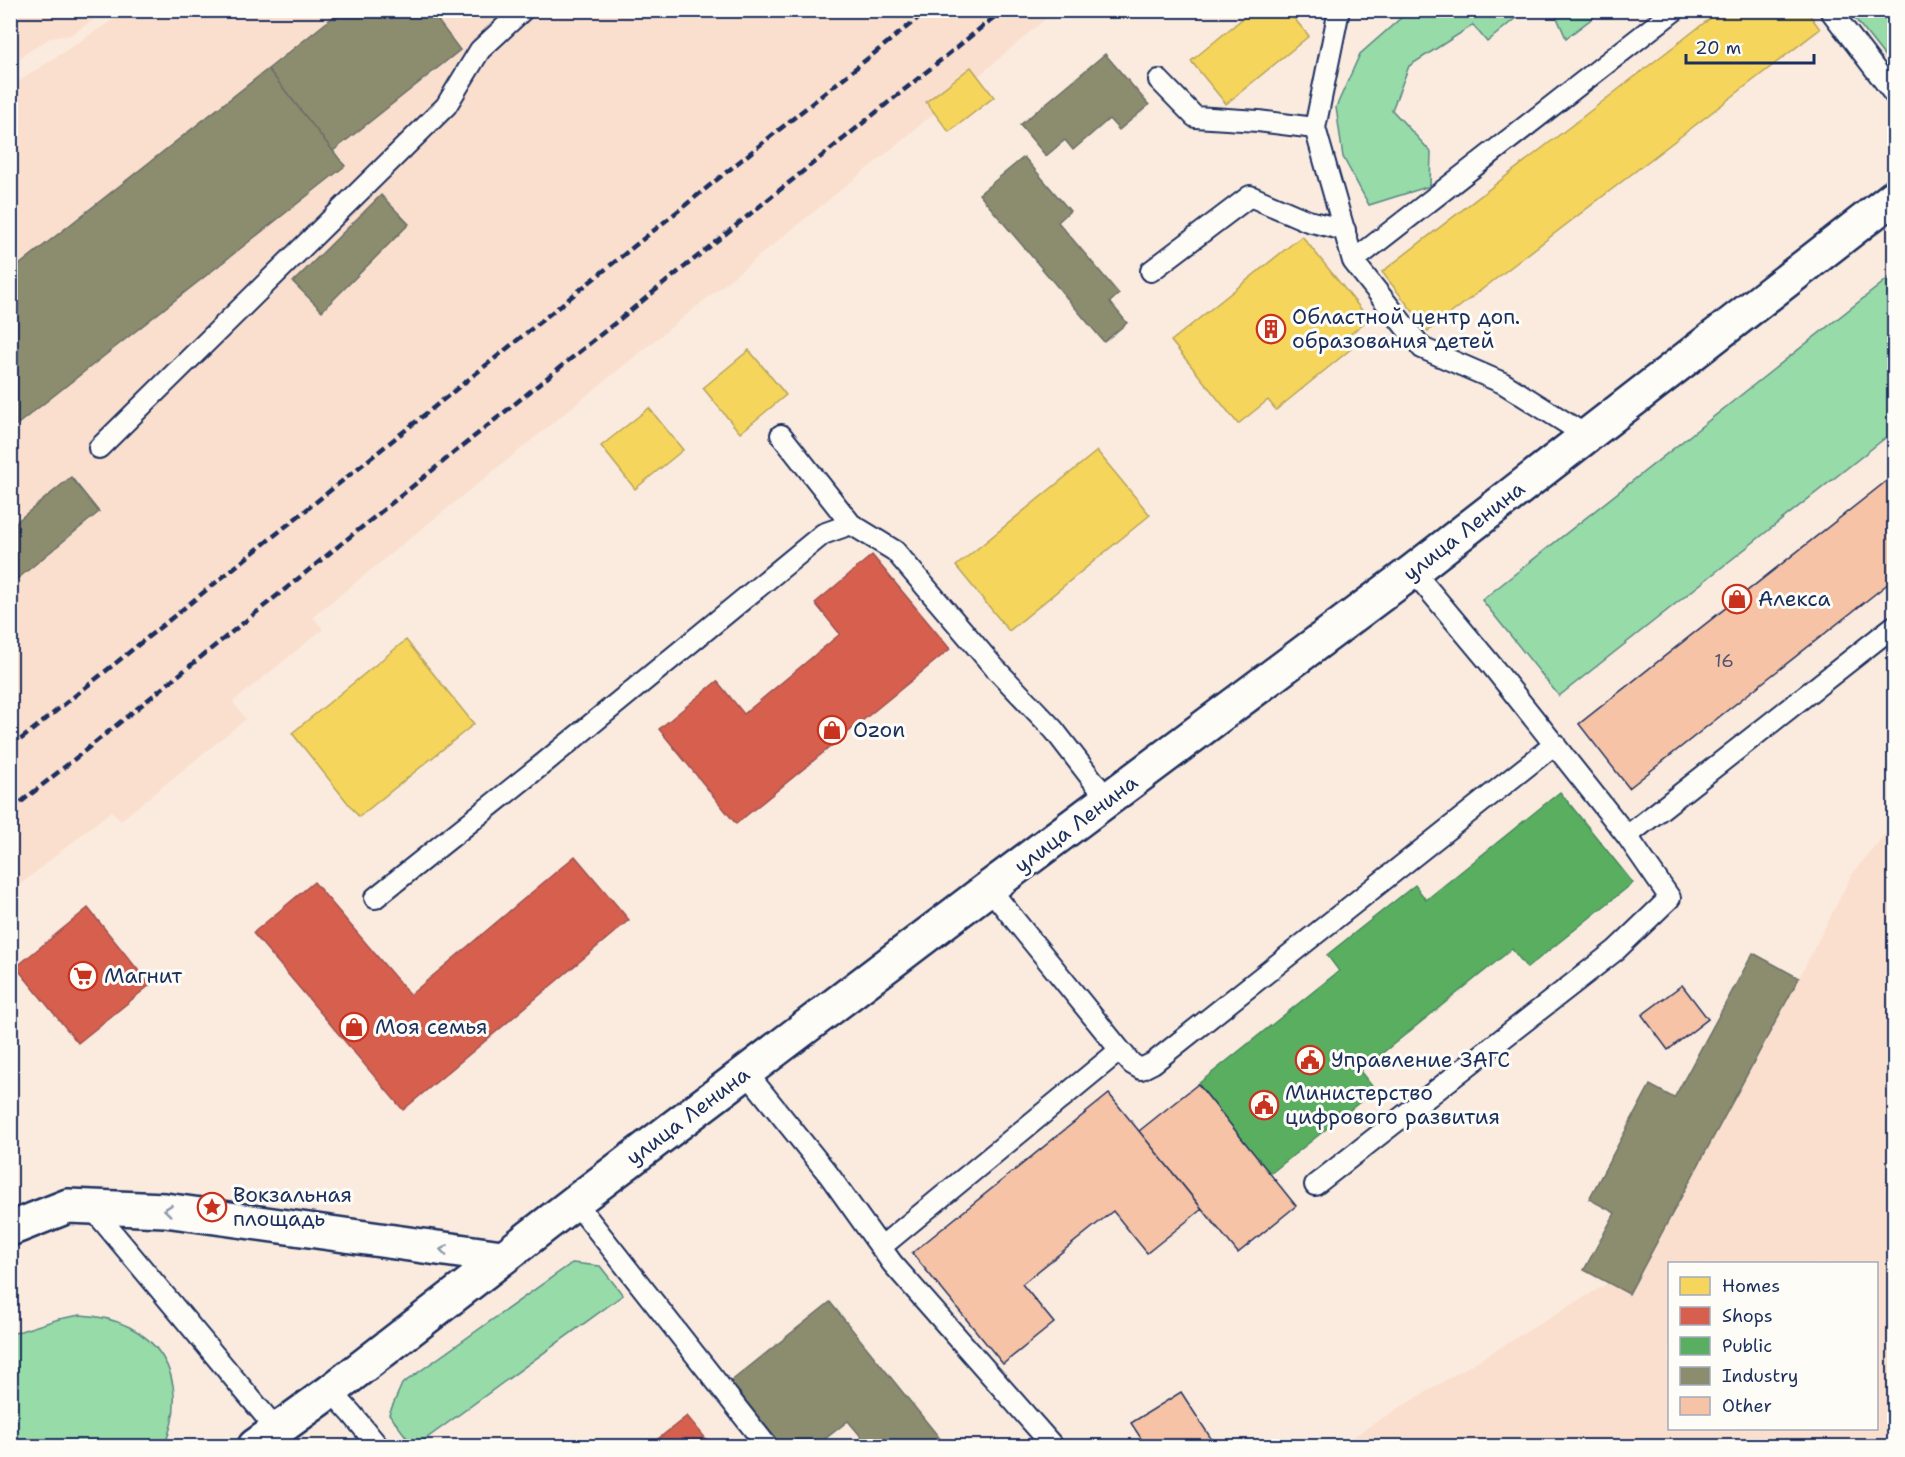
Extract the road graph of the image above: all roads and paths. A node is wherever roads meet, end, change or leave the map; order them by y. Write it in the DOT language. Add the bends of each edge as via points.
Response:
graph roads {
  1 [pos="523,10"];
  2 [pos="1339,10"];
  3 [pos="1675,10"];
  4 [pos="1830,10"];
  5 [pos="1159,80"];
  6 [pos="1894,94"];
  7 [pos="1315,128"];
  8 [pos="1894,197"];
  9 [pos="1345,230"];
  10 [pos="1353,261"];
  11 [pos="1151,271"];
  12 [pos="781,435"];
  13 [pos="1587,436"];
  14 [pos="99,448"];
  15 [pos="851,524"];
  16 [pos="1413,571"];
  17 [pos="1894,626"];
  18 [pos="1555,744"];
  19 [pos="1107,800"];
  20 [pos="1627,836"];
  21 [pos="989,888"];
  22 [pos="375,898"];
  23 [pos="1120,1050"];
  24 [pos="746,1072"];
  25 [pos="1315,1185"];
  26 [pos="575,1202"];
  27 [pos="92,1208"];
  28 [pos="10,1229"];
  29 [pos="881,1247"];
  30 [pos="502,1257"];
  31 [pos="331,1391"];
  32 [pos="266,1438"];
  33 [pos="378,1446"];
  34 [pos="767,1446"];
  35 [pos="1053,1446"];
  1 -- 14 [label="lane" via="480,50 446,106"];
  2 -- 7 [label="lane"];
  3 -- 10 [label="lane"];
  4 -- 6 [label="lane"];
  5 -- 7 [label="lane" via="1195,117"];
  7 -- 9 [label="lane"];
  8 -- 13 [label="main road, улица Ленина"];
  9 -- 10 [label="lane"];
  9 -- 11 [label="lane" via="1308,221 1250,196"];
  10 -- 13 [label="lane" via="1422,348 1503,383"];
  12 -- 15 [label="lane"];
  13 -- 16 [label="main road, улица Ленина"];
  15 -- 19 [label="lane" via="895,551 993,666 1054,730"];
  15 -- 22 [label="lane" via="823,534"];
  16 -- 18 [label="lane"];
  16 -- 19 [label="main road, улица Ленина"];
  17 -- 20 [label="lane"];
  18 -- 20 [label="lane"];
  18 -- 23 [label="lane" via="1153,1063 1141,1070"];
  19 -- 21 [label="main road, улица Ленина"];
  20 -- 25 [label="lane" via="1670,898 1616,950"];
  21 -- 23 [label="lane"];
  21 -- 24 [label="main road, улица Ленина"];
  23 -- 29 [label="lane"];
  24 -- 26 [label="main road, улица Ленина"];
  24 -- 29 [label="lane"];
  26 -- 30 [label="main road, улица Ленина"];
  26 -- 34 [label="lane"];
  27 -- 28 [label="main road" via="68,1206"];
  30 -- 27 [label="main road, one-way" via="165,1209"];
  27 -- 32 [label="lane"];
  29 -- 35 [label="lane"];
  30 -- 31 [label="main road, улица Ленина"];
  31 -- 32 [label="main road, улица Ленина"];
  31 -- 33 [label="lane"];
}
